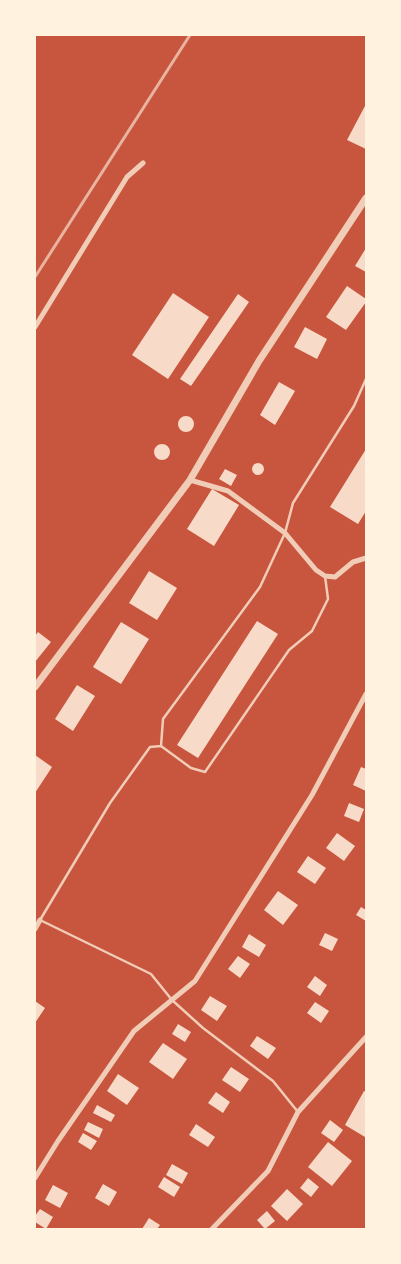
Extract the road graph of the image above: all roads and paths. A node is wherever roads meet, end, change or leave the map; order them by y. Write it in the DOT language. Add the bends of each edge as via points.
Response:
graph roads {
  1 [pos="142,163"];
  2 [pos="366,198"];
  3 [pos="35,327"];
  4 [pos="366,379"];
  5 [pos="190,480"];
  6 [pos="284,533"];
  7 [pos="366,558"];
  8 [pos="325,576"];
  9 [pos="35,687"];
  10 [pos="366,694"];
  11 [pos="161,746"];
  12 [pos="40,920"];
  13 [pos="35,930"];
  14 [pos="172,1000"];
  15 [pos="366,1037"];
  16 [pos="298,1112"];
  17 [pos="35,1178"];
  18 [pos="212,1229"];
  1 -- 3 [label="street" via="127,176"];
  2 -- 5 [label="street" via="259,361"];
  4 -- 6 [label="lane" via="354,406 293,503"];
  5 -- 6 [label="street" via="228,491"];
  5 -- 9 [label="street"];
  6 -- 8 [label="street"];
  6 -- 11 [label="lane" via="260,587 163,719"];
  7 -- 8 [label="street" via="353,562 335,576"];
  8 -- 11 [label="lane" via="328,599 312,631 289,650 206,772 191,768"];
  10 -- 14 [label="street" via="312,795 195,981"];
  11 -- 12 [label="lane" via="150,746 110,803"];
  12 -- 13 [label="street"];
  12 -- 14 [label="lane" via="151,974"];
  14 -- 16 [label="lane" via="273,1081"];
  14 -- 17 [label="street" via="134,1031"];
  15 -- 16 [label="street"];
  16 -- 18 [label="street" via="268,1171"];
}
